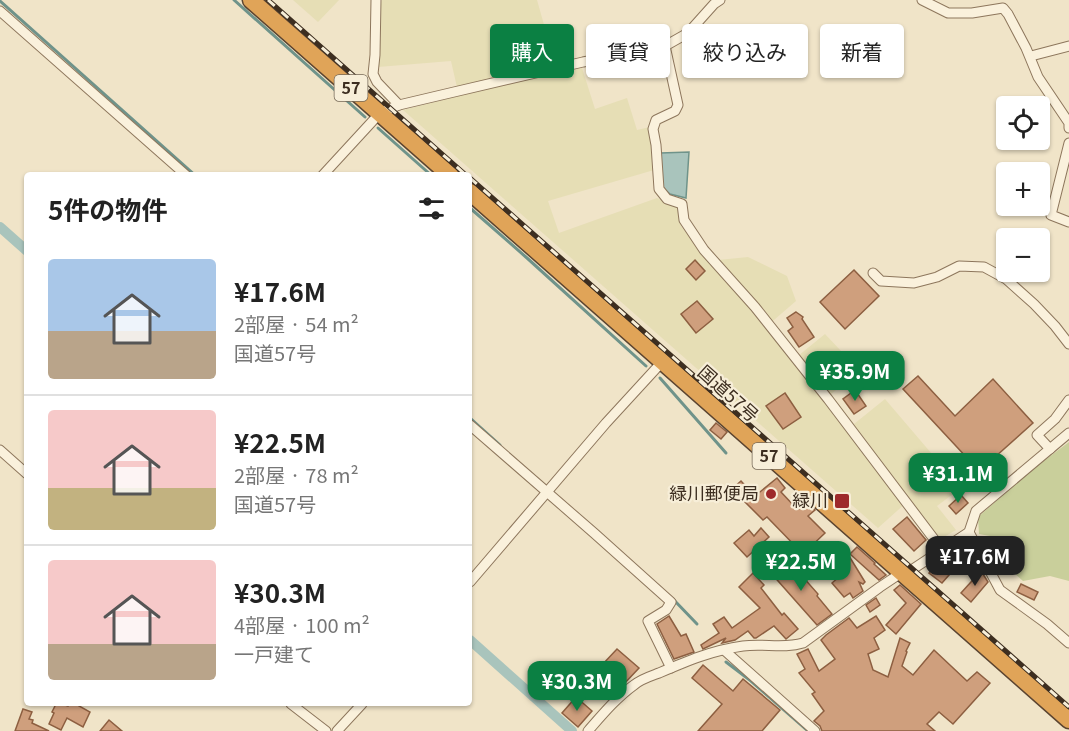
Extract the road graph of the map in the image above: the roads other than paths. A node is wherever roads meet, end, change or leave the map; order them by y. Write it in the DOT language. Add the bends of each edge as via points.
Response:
graph roads {
  1 [pos="251,0"];
  2 [pos="376,0"];
  3 [pos="720,0"];
  4 [pos="922,0"];
  5 [pos="0,11"];
  6 [pos="670,43"];
  7 [pos="1069,45"];
  8 [pos="1031,57"];
  9 [pos="586,61"];
  10 [pos="670,69"];
  11 [pos="399,105"];
  12 [pos="380,113"];
  13 [pos="1069,128"];
  14 [pos="1069,143"];
  15 [pos="182,172"];
  16 [pos="326,172"];
  17 [pos="446,172"];
  18 [pos="472,194"];
  19 [pos="1069,222"];
  20 [pos="873,273"];
  21 [pos="1069,344"];
  22 [pos="663,362"];
  23 [pos="1069,400"];
  24 [pos="472,426"];
  25 [pos="1069,433"];
  26 [pos="1050,449"];
  27 [pos="0,450"];
  28 [pos="24,471"];
  29 [pos="547,493"];
  30 [pos="969,532"];
  31 [pos="943,550"];
  32 [pos="901,573"];
  33 [pos="472,580"];
  34 [pos="1069,643"];
  35 [pos="724,650"];
  36 [pos="671,668"];
  37 [pos="294,706"];
  38 [pos="360,706"];
  39 [pos="1069,720"];
  40 [pos="326,731"];
  41 [pos="337,731"];
  42 [pos="588,731"];
  43 [pos="815,731"];
  1 -- 12 [label="highway, 57"];
  2 -- 11 [label="street" via="373,74"];
  3 -- 6 [label="street" via="688,33"];
  4 -- 8 [label="street" via="948,13 1003,8"];
  5 -- 15 [label="street"];
  7 -- 8 [label="street"];
  8 -- 13 [label="street" via="1038,77"];
  9 -- 11 [label="street"];
  10 -- 31 [label="street" via="678,105 675,111 656,120 653,129 659,189 667,198 682,204 684,220 704,250 828,399"];
  11 -- 12 [label="street"];
  12 -- 16 [label="street"];
  12 -- 17 [label="highway, 57"];
  14 -- 19 [label="street" via="1052,215"];
  18 -- 22 [label="highway, 国道57号 / 57"];
  20 -- 21 [label="street" via="881,281 914,283 937,278 959,266 984,267 1006,279 1034,304"];
  22 -- 29 [label="street"];
  22 -- 32 [label="highway, 国道57号 / 57"];
  23 -- 26 [label="street" via="1037,435"];
  24 -- 29 [label="street"];
  25 -- 26 [label="street"];
  26 -- 30 [label="street" via="976,511"];
  27 -- 28 [label="street"];
  29 -- 33 [label="street"];
  29 -- 36 [label="street" via="671,602 648,621"];
  30 -- 31 [label="street"];
  30 -- 34 [label="street" via="1000,590"];
  31 -- 32 [label="street"];
  32 -- 35 [label="street" via="803,643"];
  32 -- 39 [label="highway, 国道57号 / 57"];
  35 -- 36 [label="street"];
  35 -- 43 [label="street"];
  36 -- 42 [label="street" via="636,683"];
  37 -- 40 [label="street"];
  38 -- 41 [label="street"];
}
